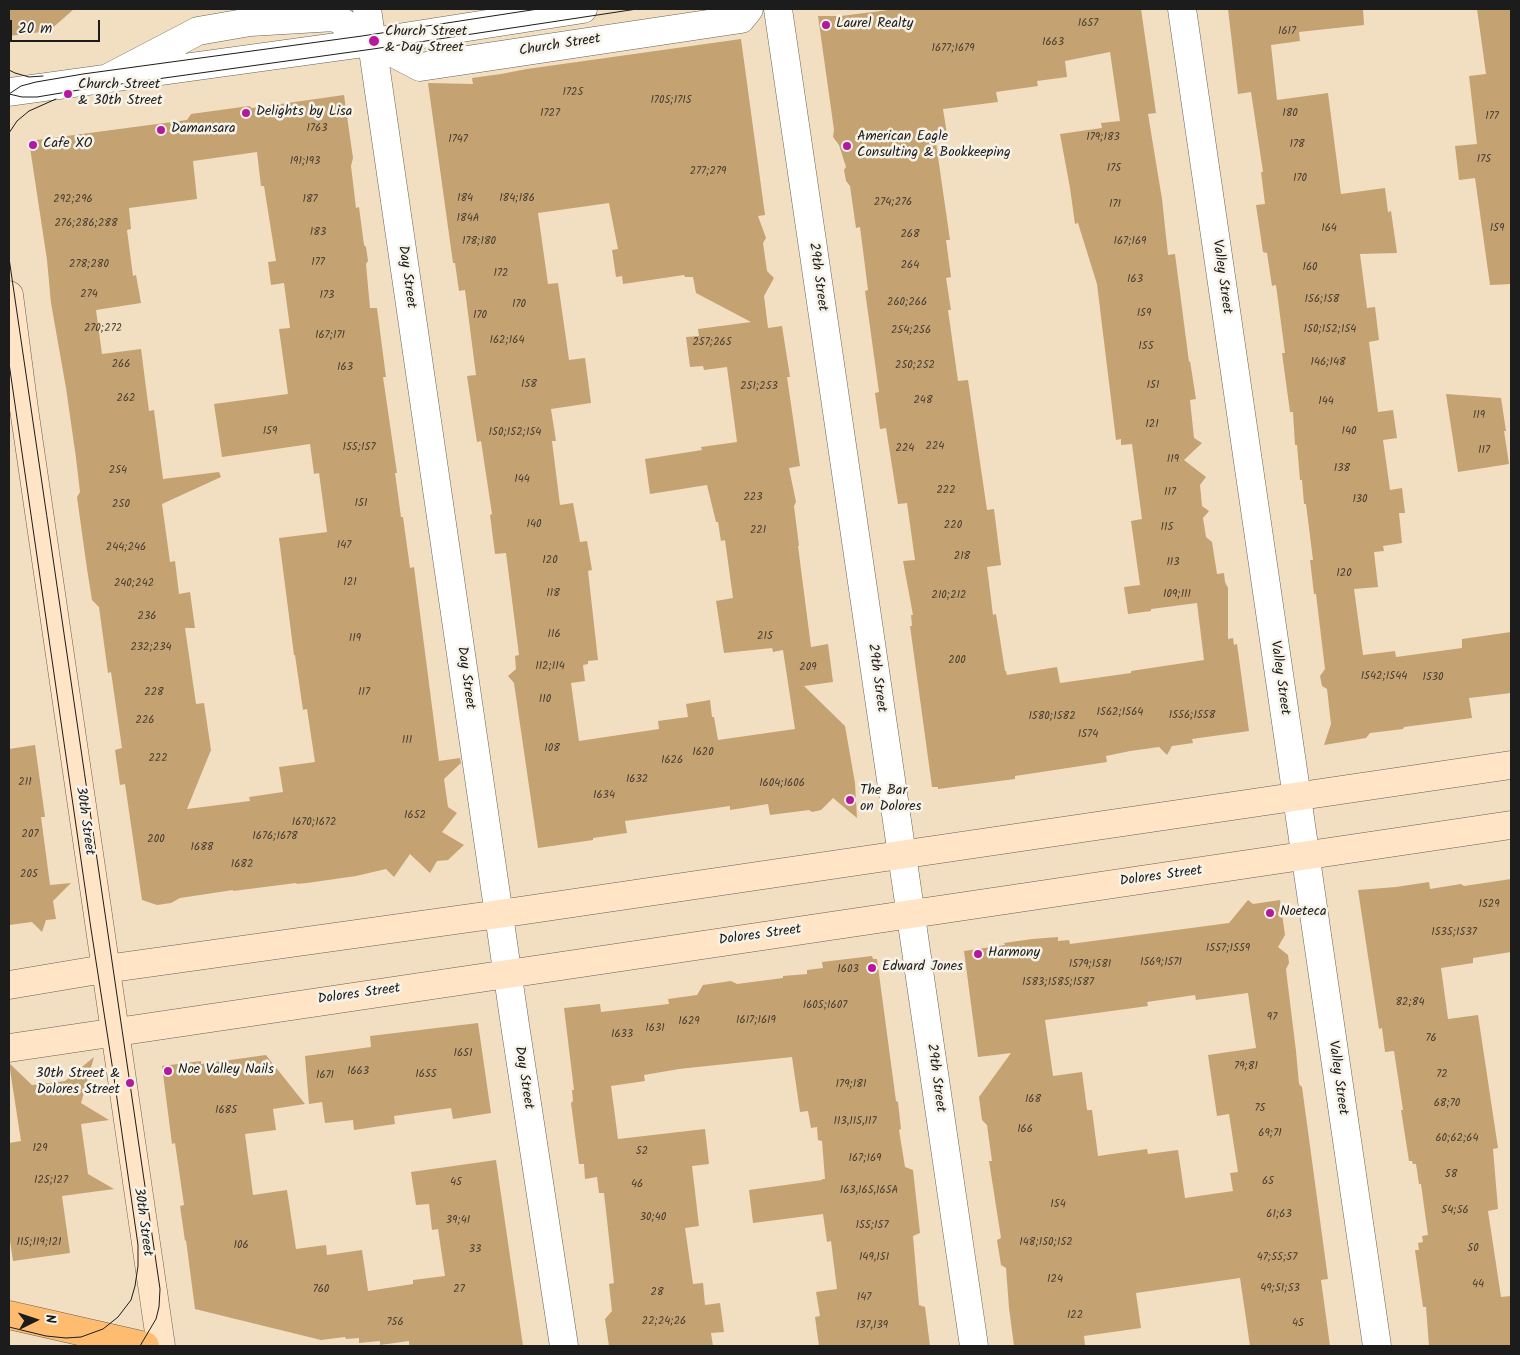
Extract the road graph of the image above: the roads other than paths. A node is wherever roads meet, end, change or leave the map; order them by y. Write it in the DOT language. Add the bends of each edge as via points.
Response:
graph roads {
  1 [pos="367,9"];
  2 [pos="583,9"];
  3 [pos="749,9"];
  4 [pos="778,9"];
  5 [pos="1182,9"];
  6 [pos="372,42"];
  7 [pos="106,79"];
  8 [pos="9,92"];
  9 [pos="9,295"];
  10 [pos="14,380"];
  11 [pos="1511,765"];
  12 [pos="1296,797"];
  13 [pos="1511,825"];
  14 [pos="902,855"];
  15 [pos="1304,856"];
  16 [pos="499,914"];
  17 [pos="911,914"];
  18 [pos="106,970"];
  19 [pos="508,973"];
  20 [pos="9,985"];
  21 [pos="114,1032"];
  22 [pos="9,1048"];
  23 [pos="9,1315"];
  24 [pos="145,1346"];
  25 [pos="161,1346"];
  26 [pos="564,1346"];
  27 [pos="974,1346"];
  28 [pos="1377,1346"];
  1 -- 6 [label="street, Day Street"];
  2 -- 6 [label="street, Church Street"];
  3 -- 6 [label="street, Church Street" via="740,18 420,66"];
  4 -- 14 [label="street, 29th Street"];
  5 -- 12 [label="street, Valley Street"];
  6 -- 7 [label="street, Church Street"];
  6 -- 7 [label="street, Church Street" via="335,17 250,22 198,30"];
  6 -- 16 [label="street, Day Street"];
  7 -- 8 [label="street, Church Street"];
  9 -- 10 [label="main road, 30th Street"];
  10 -- 18 [label="main road, 30th Street"];
  11 -- 12 [label="main road"];
  12 -- 14 [label="main road"];
  12 -- 15 [label="street, Valley Street"];
  13 -- 15 [label="main road, Dolores Street"];
  14 -- 16 [label="main road"];
  14 -- 17 [label="street, 29th Street"];
  15 -- 17 [label="main road, Dolores Street"];
  15 -- 28 [label="street, Valley Street"];
  16 -- 18 [label="main road"];
  16 -- 19 [label="street, Day Street"];
  17 -- 19 [label="main road, Dolores Street"];
  17 -- 27 [label="street, 29th Street"];
  18 -- 20 [label="main road"];
  18 -- 21 [label="main road, 30th Street"];
  19 -- 21 [label="main road, Dolores Street"];
  19 -- 26 [label="street, Day Street"];
  21 -- 22 [label="main road, Dolores Street"];
  21 -- 25 [label="main road, 30th Street"];
  23 -- 24 [label="main road"];
}
